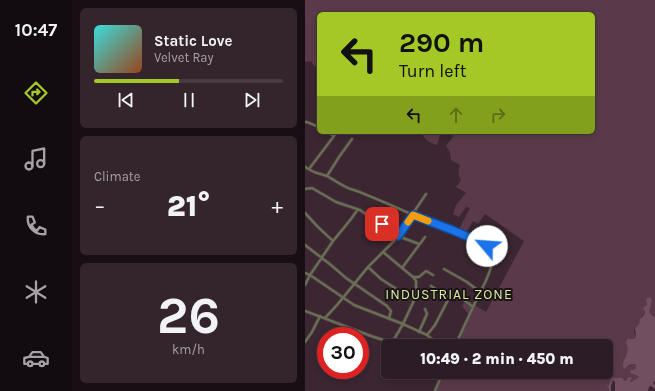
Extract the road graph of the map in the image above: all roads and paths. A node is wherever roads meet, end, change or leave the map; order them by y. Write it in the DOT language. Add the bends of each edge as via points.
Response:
graph roads {
  1 [pos="305,122"];
  2 [pos="317,126"];
  3 [pos="331,134"];
  4 [pos="334,136"];
  5 [pos="352,139"];
  6 [pos="305,167"];
  7 [pos="309,169"];
  8 [pos="327,176"];
  9 [pos="305,189"];
  10 [pos="426,194"];
  11 [pos="358,209"];
  12 [pos="305,213"];
  13 [pos="413,215"];
  14 [pos="398,236"];
  15 [pos="425,237"];
  16 [pos="333,241"];
  17 [pos="419,244"];
  18 [pos="305,245"];
  19 [pos="383,252"];
  20 [pos="322,258"];
  21 [pos="368,267"];
  22 [pos="402,268"];
  23 [pos="444,269"];
  24 [pos="305,273"];
  25 [pos="433,274"];
  26 [pos="310,275"];
  27 [pos="413,277"];
  28 [pos="355,283"];
  29 [pos="305,285"];
  30 [pos="431,286"];
  31 [pos="480,292"];
  32 [pos="343,297"];
  33 [pos="449,298"];
  34 [pos="399,300"];
  35 [pos="473,307"];
  36 [pos="425,309"];
  37 [pos="305,311"];
  38 [pos="320,316"];
  39 [pos="325,318"];
  40 [pos="389,318"];
  41 [pos="403,324"];
  42 [pos="419,332"];
  43 [pos="427,335"];
  44 [pos="381,339"];
  45 [pos="394,339"];
  46 [pos="432,339"];
  47 [pos="458,339"];
  48 [pos="305,342"];
  49 [pos="440,379"];
  50 [pos="435,391"];
  1 -- 2 [label="street"];
  3 -- 4 [label="street"];
  4 -- 7 [label="street"];
  5 -- 8 [label="street"];
  6 -- 7 [label="street"];
  7 -- 8 [label="street"];
  8 -- 13 [label="street" via="347,188"];
  9 -- 11 [label="street" via="312,188 337,202"];
  10 -- 13 [label="street"];
  11 -- 14 [label="street"];
  11 -- 16 [label="street"];
  12 -- 16 [label="street"];
  13 -- 14 [label="street"];
  13 -- 31 [label="street" via="471,238 490,249 492,261"];
  14 -- 17 [label="street"];
  14 -- 19 [label="street"];
  15 -- 17 [label="street"];
  16 -- 20 [label="street"];
  17 -- 22 [label="street"];
  18 -- 20 [label="street"];
  19 -- 21 [label="street"];
  19 -- 22 [label="street"];
  20 -- 26 [label="street"];
  20 -- 28 [label="street"];
  21 -- 28 [label="street"];
  21 -- 34 [label="street" via="398,290 402,295"];
  22 -- 27 [label="street"];
  23 -- 31 [label="street"];
  24 -- 26 [label="street"];
  25 -- 27 [label="street" via="426,270 419,277"];
  26 -- 29 [label="street"];
  26 -- 32 [label="street"];
  27 -- 41 [label="street" via="416,281 417,294"];
  28 -- 32 [label="street"];
  28 -- 40 [label="street" via="387,306 391,311"];
  30 -- 33 [label="street"];
  31 -- 35 [label="street"];
  32 -- 39 [label="street"];
  32 -- 40 [label="street" via="354,305"];
  33 -- 35 [label="street" via="454,294"];
  33 -- 43 [label="street"];
  35 -- 47 [label="street"];
  36 -- 42 [label="street" via="427,314"];
  37 -- 38 [label="street"];
  38 -- 39 [label="street"];
  38 -- 48 [label="street"];
  39 -- 44 [label="street"];
  40 -- 41 [label="street"];
  41 -- 42 [label="street"];
  41 -- 45 [label="street"];
  42 -- 43 [label="street"];
  43 -- 46 [label="street"];
  49 -- 50 [label="street"];
}
